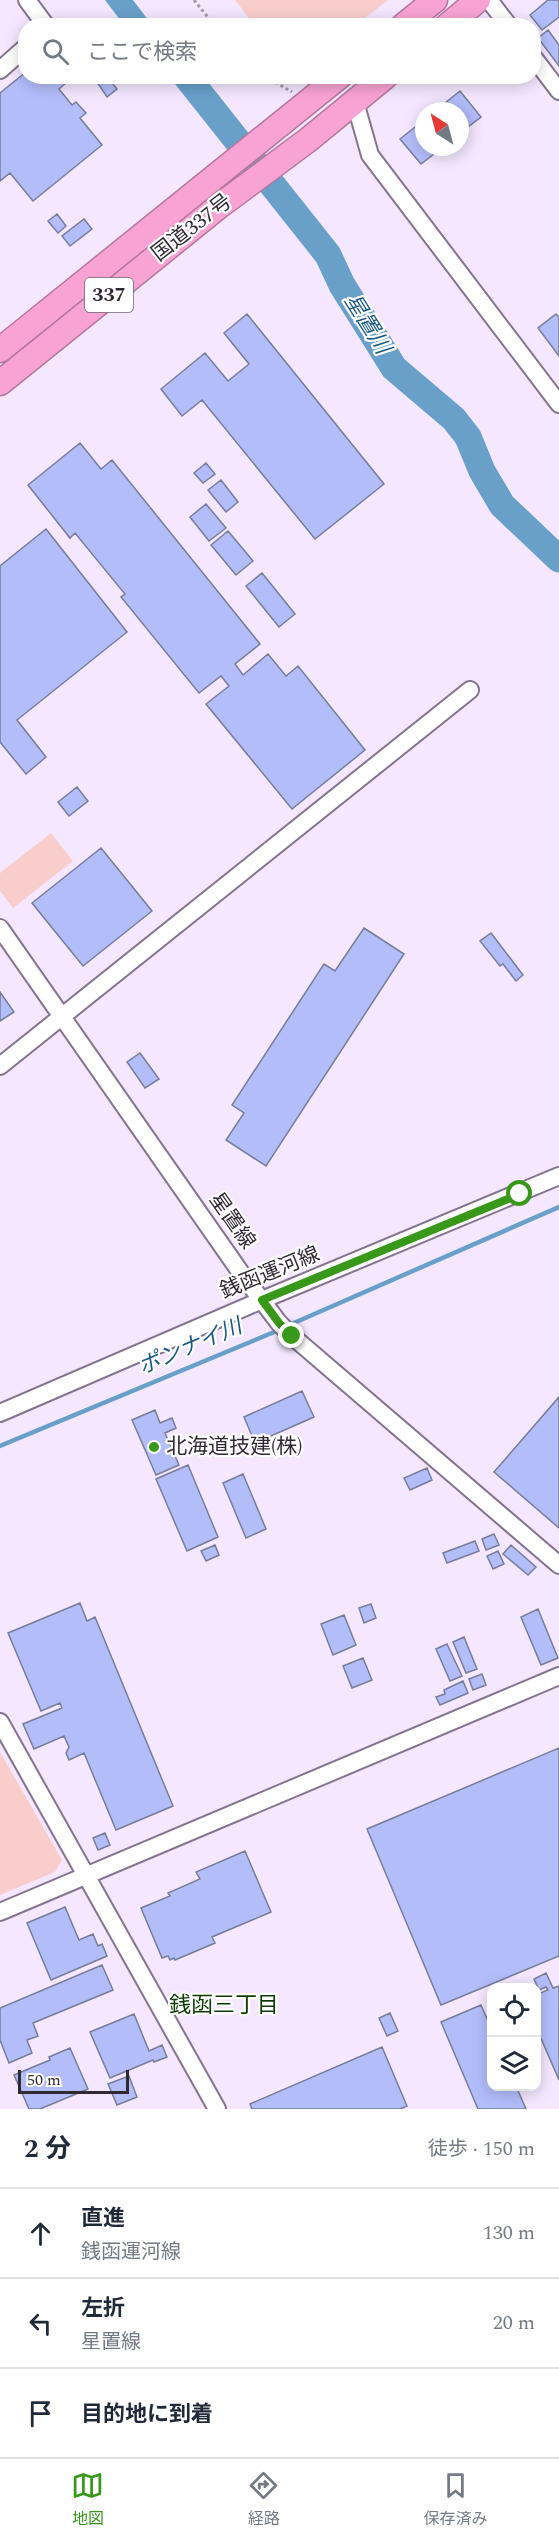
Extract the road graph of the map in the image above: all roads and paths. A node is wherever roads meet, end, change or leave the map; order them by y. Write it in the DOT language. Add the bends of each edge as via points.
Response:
graph roads {
  1 [pos="27,0"];
  2 [pos="194,0"];
  3 [pos="435,0"];
  4 [pos="478,0"];
  5 [pos="489,0"];
  6 [pos="40,18"];
  7 [pos="209,18"];
  8 [pos="413,18"];
  9 [pos="457,18"];
  10 [pos="503,18"];
  11 [pos="18,53"];
  12 [pos="541,67"];
  13 [pos="0,70"];
  14 [pos="279,84"];
  15 [pos="330,84"];
  16 [pos="376,84"];
  17 [pos="559,91"];
  18 [pos="310,101"];
  19 [pos="355,102"];
  20 [pos="0,350"];
  21 [pos="0,383"];
  22 [pos="559,404"];
  23 [pos="470,690"];
  24 [pos="0,928"];
  25 [pos="62,1017"];
  26 [pos="0,1066"];
  27 [pos="559,1176"];
  28 [pos="262,1300"];
  29 [pos="0,1413"];
  30 [pos="559,1565"];
  31 [pos="559,1676"];
  32 [pos="0,1722"];
  33 [pos="88,1875"];
  34 [pos="0,1912"];
  35 [pos="217,2109"];
  1 -- 6 [label="street"];
  2 -- 7 [label="path"];
  3 -- 8 [label="highway"];
  4 -- 9 [label="highway"];
  5 -- 10 [label="street"];
  11 -- 13 [label="street"];
  12 -- 17 [label="street"];
  14 -- 18 [label="path"];
  15 -- 18 [label="highway, 国道337号 / 337"];
  16 -- 19 [label="highway, 国道337号 / 337"];
  18 -- 20 [label="highway, 国道337号 / 337"];
  19 -- 21 [label="highway, 国道337号 / 337"];
  19 -- 22 [label="street" via="370,155"];
  23 -- 25 [label="street"];
  24 -- 25 [label="street, 星置線"];
  25 -- 26 [label="street"];
  25 -- 28 [label="street, 星置線"];
  27 -- 28 [label="street, 銭函運河線"];
  28 -- 29 [label="street, 銭函運河線"];
  28 -- 30 [label="street, 星置線" via="292,1336"];
  31 -- 33 [label="street"];
  32 -- 33 [label="street"];
  33 -- 34 [label="street"];
  33 -- 35 [label="street"];
}
